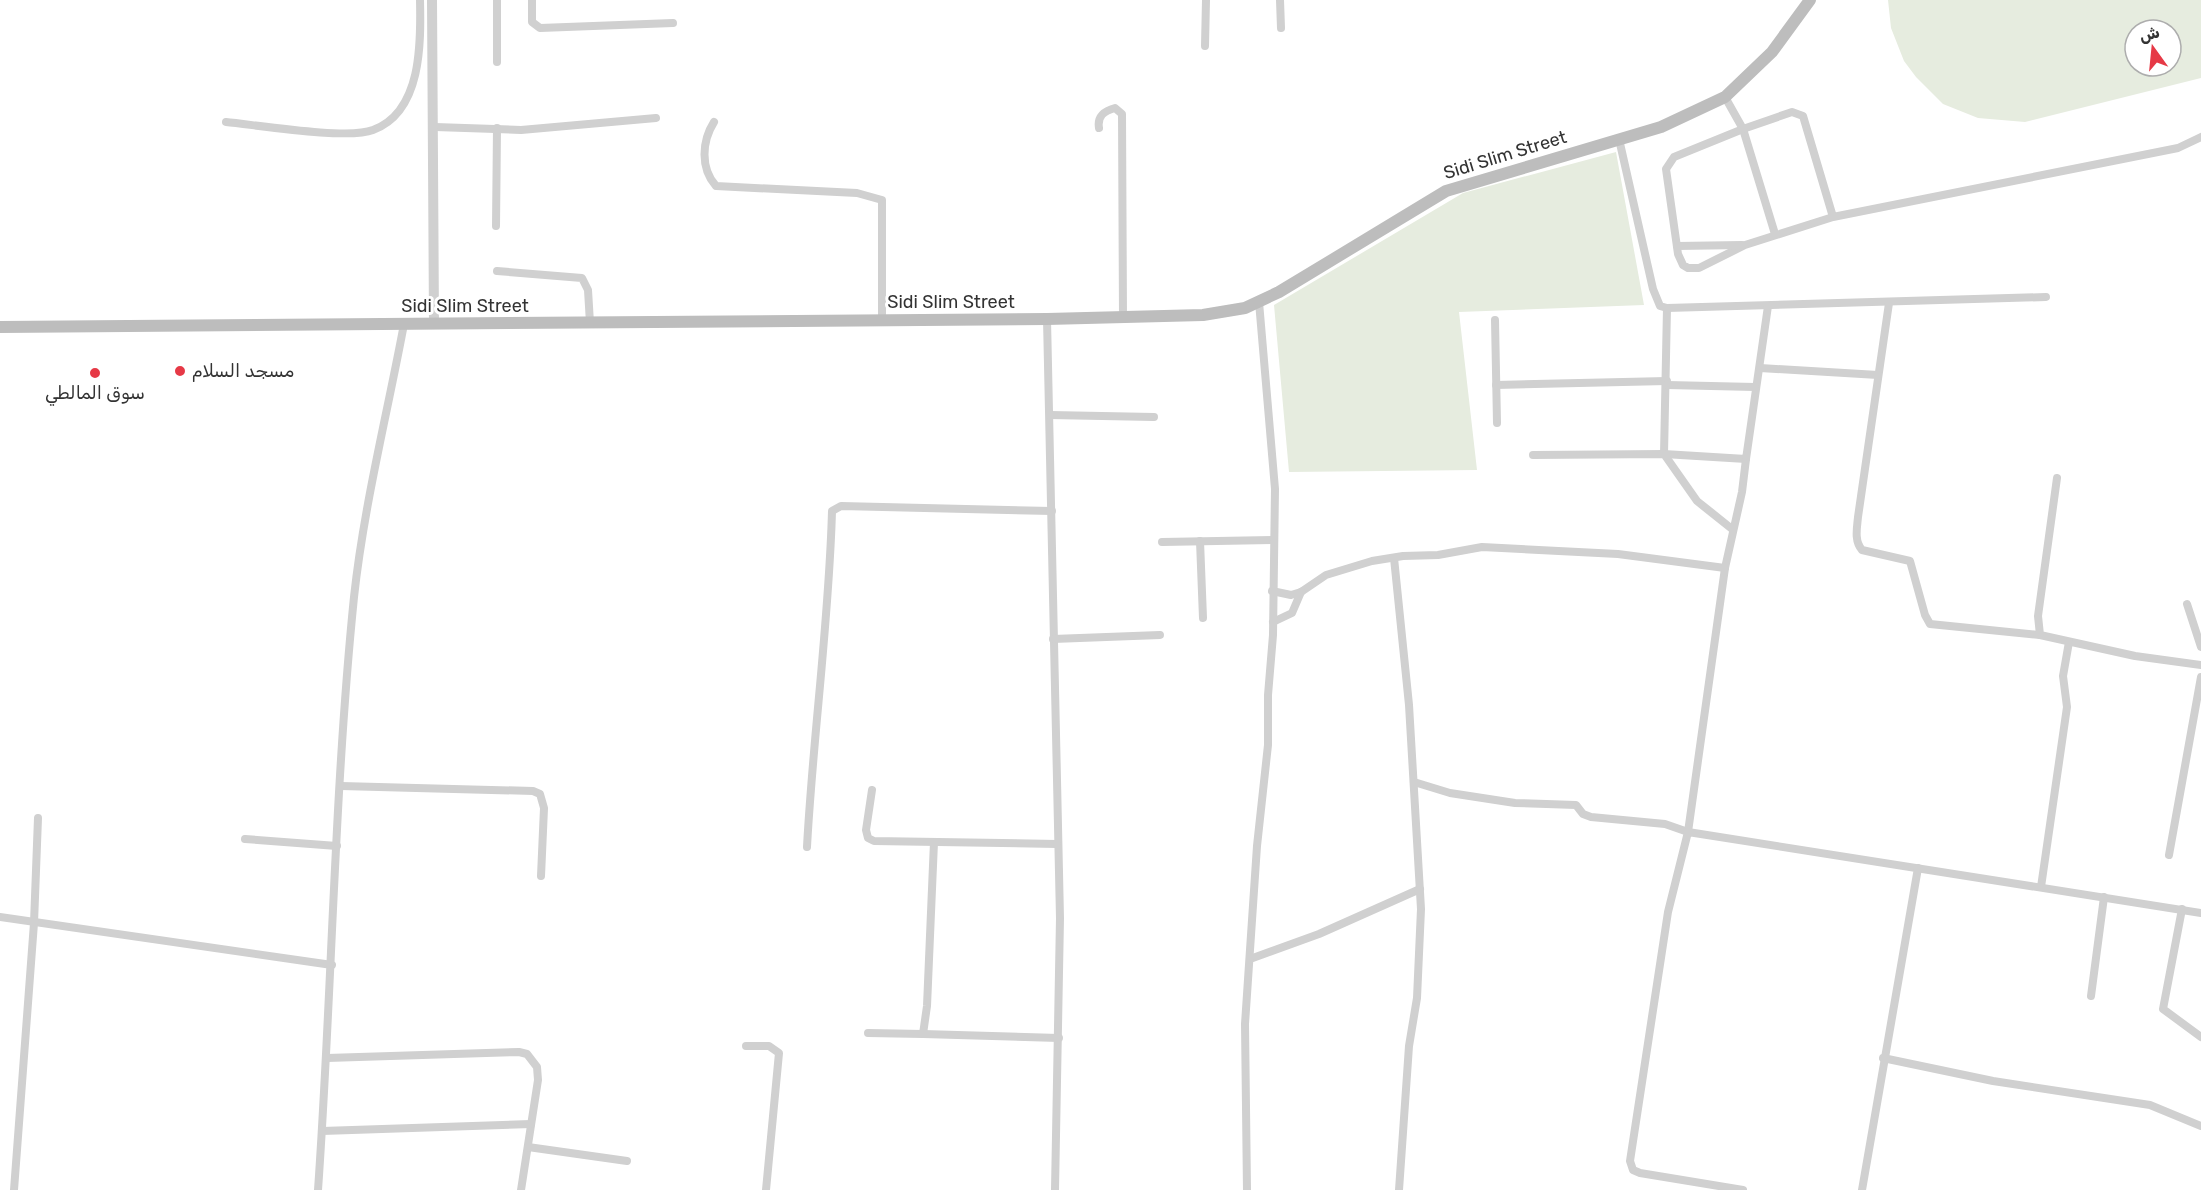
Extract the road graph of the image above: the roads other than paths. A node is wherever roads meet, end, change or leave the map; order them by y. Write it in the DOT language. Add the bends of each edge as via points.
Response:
graph roads {
  1 [pos="420,0"];
  2 [pos="432,0"];
  3 [pos="497,0"];
  4 [pos="532,0"];
  5 [pos="1206,0"];
  6 [pos="1280,0"];
  7 [pos="1810,0"];
  8 [pos="673,23"];
  9 [pos="1281,28"];
  10 [pos="1205,46"];
  11 [pos="498,62"];
  12 [pos="1725,97"];
  13 [pos="656,118"];
  14 [pos="226,122"];
  15 [pos="714,122"];
  16 [pos="435,127"];
  17 [pos="497,128"];
  18 [pos="1098,128"];
  19 [pos="1743,129"];
  20 [pos="2201,137"];
  21 [pos="1619,139"];
  22 [pos="1833,217"];
  23 [pos="496,226"];
  24 [pos="1775,234"];
  25 [pos="1745,245"];
  26 [pos="1677,246"];
  27 [pos="497,272"];
  28 [pos="2046,297"];
  29 [pos="1260,302"];
  30 [pos="1889,303"];
  31 [pos="1768,306"];
  32 [pos="1667,308"];
  33 [pos="1123,316"];
  34 [pos="1047,319"];
  35 [pos="882,320"];
  36 [pos="1495,320"];
  37 [pos="590,323"];
  38 [pos="404,324"];
  39 [pos="434,324"];
  40 [pos="0,327"];
  41 [pos="1760,368"];
  42 [pos="1878,375"];
  43 [pos="1667,383"];
  44 [pos="1496,385"];
  45 [pos="1755,387"];
  46 [pos="1050,415"];
  47 [pos="1154,417"];
  48 [pos="1497,423"];
  49 [pos="1664,454"];
  50 [pos="1533,455"];
  51 [pos="1746,459"];
  52 [pos="2057,478"];
  53 [pos="1052,512"];
  54 [pos="1732,529"];
  55 [pos="1274,540"];
  56 [pos="1200,541"];
  57 [pos="1162,542"];
  58 [pos="1394,558"];
  59 [pos="1725,568"];
  60 [pos="1272,591"];
  61 [pos="1301,592"];
  62 [pos="2187,604"];
  63 [pos="1203,618"];
  64 [pos="1273,622"];
  65 [pos="1160,635"];
  66 [pos="2040,635"];
  67 [pos="1053,639"];
  68 [pos="2069,642"];
  69 [pos="2201,647"];
  70 [pos="2201,665"];
  71 [pos="2201,677"];
  72 [pos="1414,782"];
  73 [pos="340,786"];
  74 [pos="872,790"];
  75 [pos="39,818"];
  76 [pos="1688,832"];
  77 [pos="245,839"];
  78 [pos="934,842"];
  79 [pos="1058,844"];
  80 [pos="337,846"];
  81 [pos="807,847"];
  82 [pos="2169,855"];
  83 [pos="1918,868"];
  84 [pos="540,876"];
  85 [pos="2041,887"];
  86 [pos="1420,889"];
  87 [pos="2104,897"];
  88 [pos="2182,909"];
  89 [pos="2201,913"];
  90 [pos="0,917"];
  91 [pos="34,923"];
  92 [pos="1250,959"];
  93 [pos="332,965"];
  94 [pos="2091,996"];
  95 [pos="868,1033"];
  96 [pos="922,1034"];
  97 [pos="2201,1037"];
  98 [pos="1059,1038"];
  99 [pos="746,1046"];
  100 [pos="1883,1058"];
  101 [pos="327,1059"];
  102 [pos="531,1124"];
  103 [pos="2201,1126"];
  104 [pos="322,1131"];
  105 [pos="528,1147"];
  106 [pos="627,1161"];
  107 [pos="14,1190"];
  108 [pos="318,1190"];
  109 [pos="521,1190"];
  110 [pos="766,1190"];
  111 [pos="1055,1190"];
  112 [pos="1247,1190"];
  113 [pos="1399,1190"];
  114 [pos="1743,1190"];
  115 [pos="1862,1190"];
  1 -- 14 [label="street" via="421,36 411,89 399,112 386,124 368,132 340,133"];
  2 -- 16 [label="street"];
  3 -- 11 [label="street"];
  4 -- 8 [label="street" via="532,22 540,28"];
  5 -- 10 [label="street"];
  6 -- 9 [label="street"];
  7 -- 12 [label="main road, Sidi Slim Street" via="1772,52"];
  12 -- 19 [label="street"];
  12 -- 21 [label="main road, Sidi Slim Street" via="1682,119"];
  13 -- 17 [label="street" via="521,130"];
  15 -- 35 [label="street" via="704,150 709,175 716,186 857,193 882,200"];
  16 -- 17 [label="street"];
  16 -- 39 [label="street"];
  17 -- 23 [label="street"];
  18 -- 33 [label="street" via="1102,113 1115,108 1122,114"];
  19 -- 22 [label="street" via="1792,112 1803,116"];
  19 -- 24 [label="street"];
  19 -- 26 [label="street" via="1669,162 1666,169"];
  20 -- 22 [label="street" via="2178,148"];
  21 -- 29 [label="main road, Sidi Slim Street" via="1446,191"];
  21 -- 32 [label="street" via="1657,301"];
  22 -- 24 [label="street"];
  24 -- 25 [label="street"];
  25 -- 26 [label="street"];
  25 -- 26 [label="street" via="1700,268 1683,265"];
  27 -- 37 [label="street" via="582,278 588,291"];
  28 -- 30 [label="street"];
  29 -- 33 [label="main road, Sidi Slim Street" via="1203,315"];
  29 -- 55 [label="street" via="1275,489"];
  30 -- 31 [label="street"];
  30 -- 42 [label="street"];
  31 -- 32 [label="street"];
  31 -- 41 [label="street"];
  32 -- 43 [label="street"];
  33 -- 34 [label="main road, Sidi Slim Street"];
  34 -- 35 [label="main road, Sidi Slim Street"];
  34 -- 46 [label="street"];
  35 -- 37 [label="main road, Sidi Slim Street"];
  36 -- 44 [label="street"];
  37 -- 39 [label="main road, Sidi Slim Street"];
  38 -- 39 [label="main road, Sidi Slim Street"];
  38 -- 40 [label="main road, Sidi Slim Street"];
  38 -- 73 [label="street" via="367,509 355,594"];
  41 -- 42 [label="street"];
  41 -- 45 [label="street"];
  42 -- 66 [label="street" via="1856,534 1859,546 1910,561 1930,624"];
  43 -- 44 [label="street"];
  43 -- 45 [label="street"];
  43 -- 49 [label="street"];
  44 -- 48 [label="street"];
  45 -- 51 [label="street"];
  46 -- 47 [label="street"];
  46 -- 53 [label="street"];
  49 -- 50 [label="street"];
  49 -- 51 [label="street"];
  49 -- 54 [label="street" via="1697,501"];
  51 -- 54 [label="street"];
  52 -- 66 [label="street" via="2038,616"];
  53 -- 67 [label="street"];
  53 -- 81 [label="street" via="841,506 832,511"];
  54 -- 59 [label="street"];
  55 -- 56 [label="street"];
  55 -- 60 [label="street"];
  56 -- 57 [label="street"];
  56 -- 63 [label="street"];
  58 -- 59 [label="street" via="1504,546 1618,554"];
  58 -- 61 [label="street" via="1339,570"];
  58 -- 72 [label="street"];
  59 -- 76 [label="street"];
  60 -- 61 [label="street" via="1282,595"];
  60 -- 64 [label="street"];
  61 -- 64 [label="street" via="1292,613"];
  62 -- 69 [label="street"];
  64 -- 92 [label="street" via="1268,745"];
  65 -- 67 [label="street"];
  66 -- 68 [label="street"];
  67 -- 79 [label="street"];
  68 -- 70 [label="street"];
  68 -- 85 [label="street" via="2063,676 2067,707"];
  71 -- 82 [label="street"];
  72 -- 76 [label="street" via="1450,793 1515,803 1576,806 1591,817 1665,824"];
  72 -- 86 [label="street"];
  73 -- 80 [label="street"];
  73 -- 84 [label="street" via="540,794 544,808"];
  74 -- 78 [label="street" via="868,838"];
  75 -- 91 [label="street"];
  76 -- 83 [label="street"];
  76 -- 114 [label="street" via="1668,912 1630,1161 1640,1173"];
  77 -- 80 [label="street"];
  78 -- 79 [label="street"];
  78 -- 96 [label="street" via="927,1006"];
  79 -- 98 [label="street"];
  80 -- 93 [label="street"];
  83 -- 85 [label="street"];
  83 -- 100 [label="street"];
  85 -- 87 [label="street"];
  86 -- 92 [label="street" via="1319,934"];
  86 -- 113 [label="street" via="1421,944"];
  87 -- 88 [label="street"];
  87 -- 94 [label="street"];
  88 -- 89 [label="street"];
  88 -- 97 [label="street" via="2163,1009"];
  90 -- 91 [label="street"];
  91 -- 93 [label="street"];
  91 -- 107 [label="street"];
  92 -- 112 [label="street" via="1244,1072"];
  93 -- 101 [label="street"];
  95 -- 96 [label="street"];
  96 -- 98 [label="street"];
  98 -- 111 [label="street"];
  99 -- 110 [label="street" via="769,1046 779,1053"];
  100 -- 103 [label="street" via="1993,1081 2150,1106"];
  100 -- 115 [label="street"];
  101 -- 102 [label="street" via="527,1054 537,1067 538,1080"];
  101 -- 104 [label="street"];
  102 -- 104 [label="street"];
  102 -- 105 [label="street"];
  104 -- 108 [label="street"];
  105 -- 106 [label="street"];
  105 -- 109 [label="street"];
}
